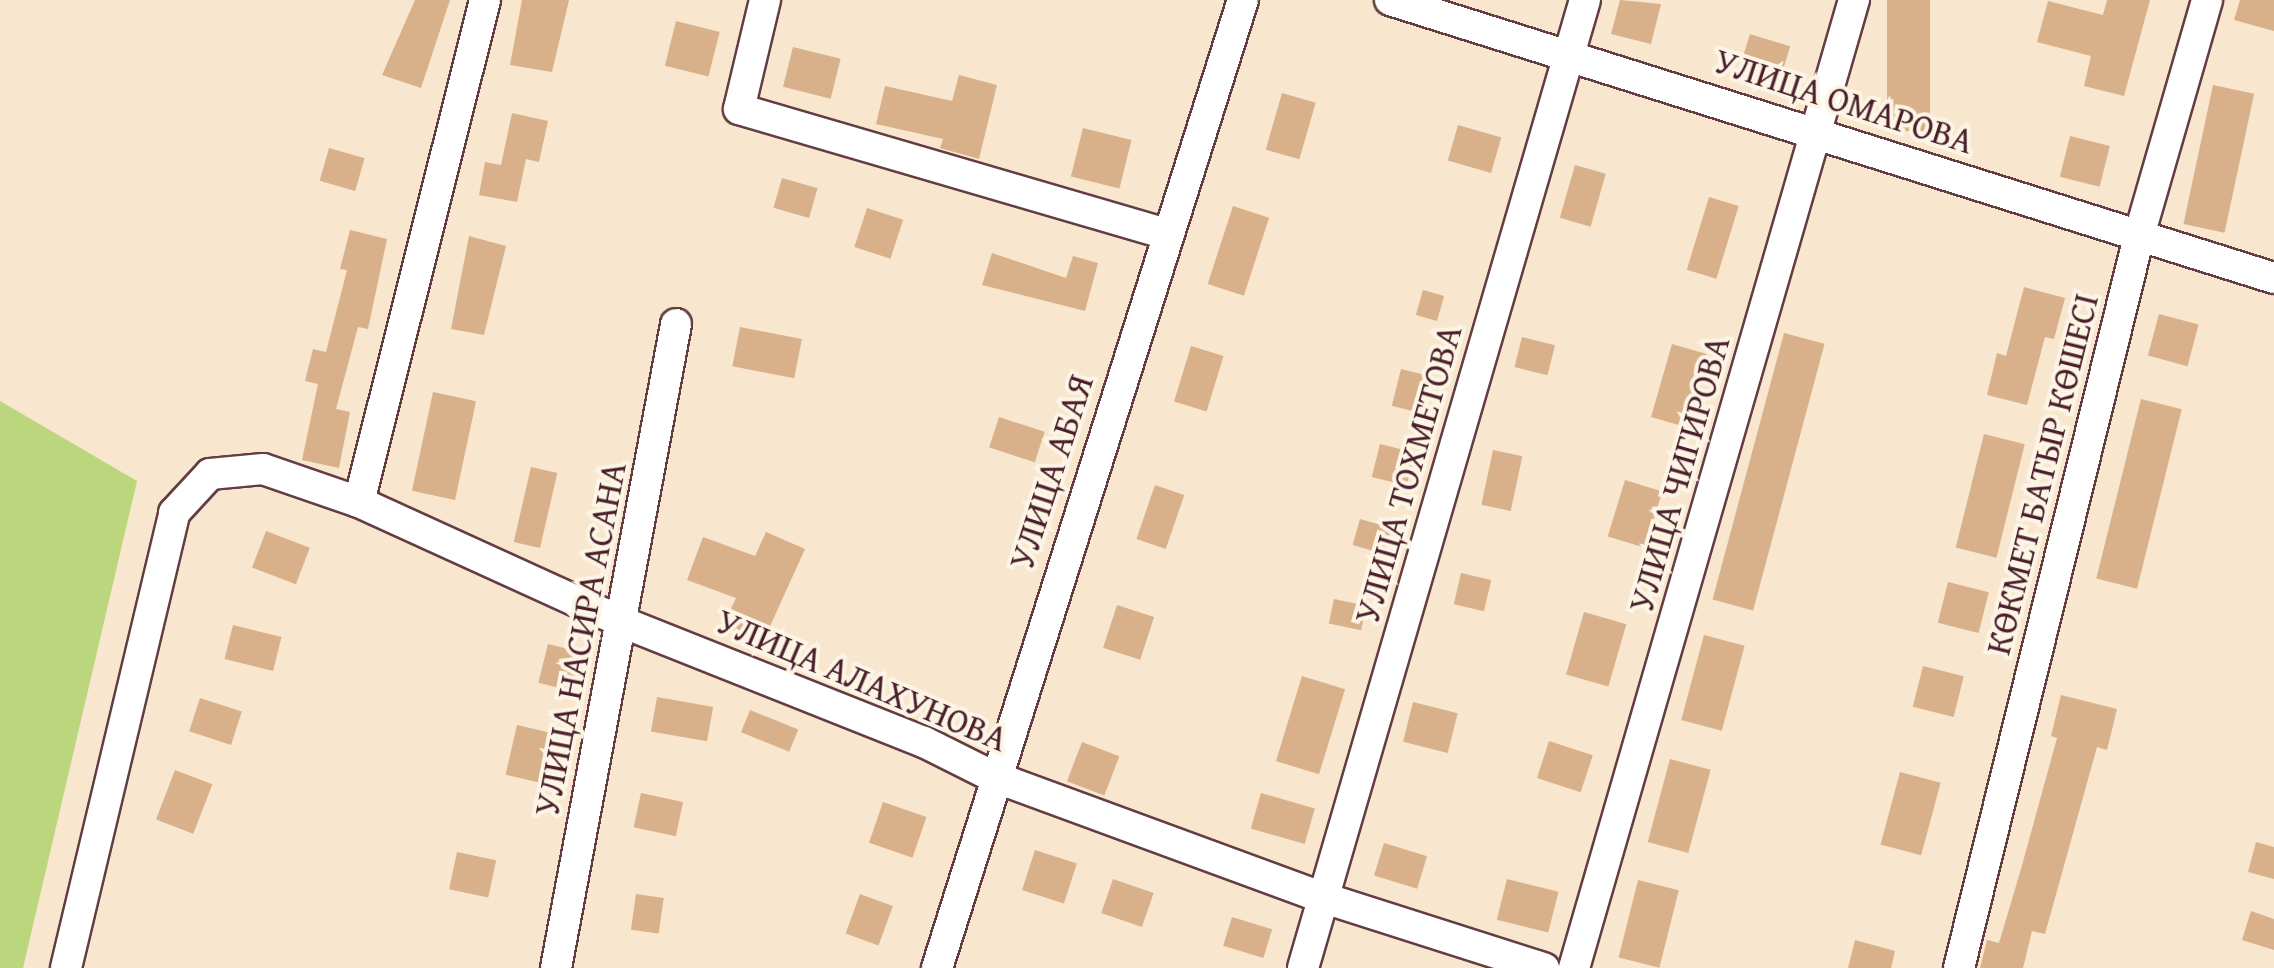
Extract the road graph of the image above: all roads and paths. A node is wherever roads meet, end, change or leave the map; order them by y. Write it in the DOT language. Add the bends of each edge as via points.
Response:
graph roads {
  1 [pos="485,0"];
  2 [pos="765,0"];
  3 [pos="1243,0"];
  4 [pos="1390,0"];
  5 [pos="1585,0"];
  6 [pos="1854,0"];
  7 [pos="2207,0"];
  8 [pos="1569,55"];
  9 [pos="1818,132"];
  10 [pos="1168,234"];
  11 [pos="2139,236"];
  12 [pos="2274,278"];
  13 [pos="676,324"];
  14 [pos="360,502"];
  15 [pos="622,622"];
  16 [pos="992,776"];
  17 [pos="1324,898"];
  18 [pos="66,968"];
  19 [pos="556,968"];
  20 [pos="936,968"];
  21 [pos="1303,968"];
  22 [pos="1544,968"];
  23 [pos="1574,968"];
  24 [pos="1959,968"];
  1 -- 14 [label="street"];
  2 -- 10 [label="street" via="739,109"];
  3 -- 10 [label="street, УЛИЦА АБАЯ"];
  4 -- 8 [label="street, УЛИЦА ОМАРОВА"];
  5 -- 8 [label="street, УЛИЦА ТОХМЕТОВА"];
  6 -- 9 [label="street, УЛИЦА ЧИГИРОВА"];
  7 -- 11 [label="street, КӨКМЕТ БАТЫР КӨШЕСІ"];
  8 -- 9 [label="street, УЛИЦА ОМАРОВА"];
  8 -- 17 [label="street, УЛИЦА ТОХМЕТОВА"];
  9 -- 11 [label="street, УЛИЦА ОМАРОВА"];
  9 -- 23 [label="street, УЛИЦА ЧИГИРОВА"];
  10 -- 16 [label="street, УЛИЦА АБАЯ"];
  11 -- 12 [label="street, УЛИЦА ОМАРОВА"];
  11 -- 24 [label="street, КӨКМЕТ БАТЫР КӨШЕСІ"];
  13 -- 15 [label="street, УЛИЦА НАСИРА АСАНА"];
  14 -- 15 [label="street, УЛИЦА АЛАХУНОВА"];
  14 -- 18 [label="street, УЛИЦА АЛАХУНОВА" via="263,468 210,474 174,513"];
  15 -- 16 [label="street, УЛИЦА АЛАХУНОВА" via="924,742"];
  15 -- 19 [label="street, УЛИЦА НАСИРА АСАНА"];
  16 -- 17 [label="street, УЛИЦА АЛАХУНОВА"];
  16 -- 20 [label="street, УЛИЦА АБАЯ"];
  17 -- 21 [label="street, УЛИЦА ТОХМЕТОВА"];
  17 -- 22 [label="street, УЛИЦА АЛАХУНОВА"];
}
